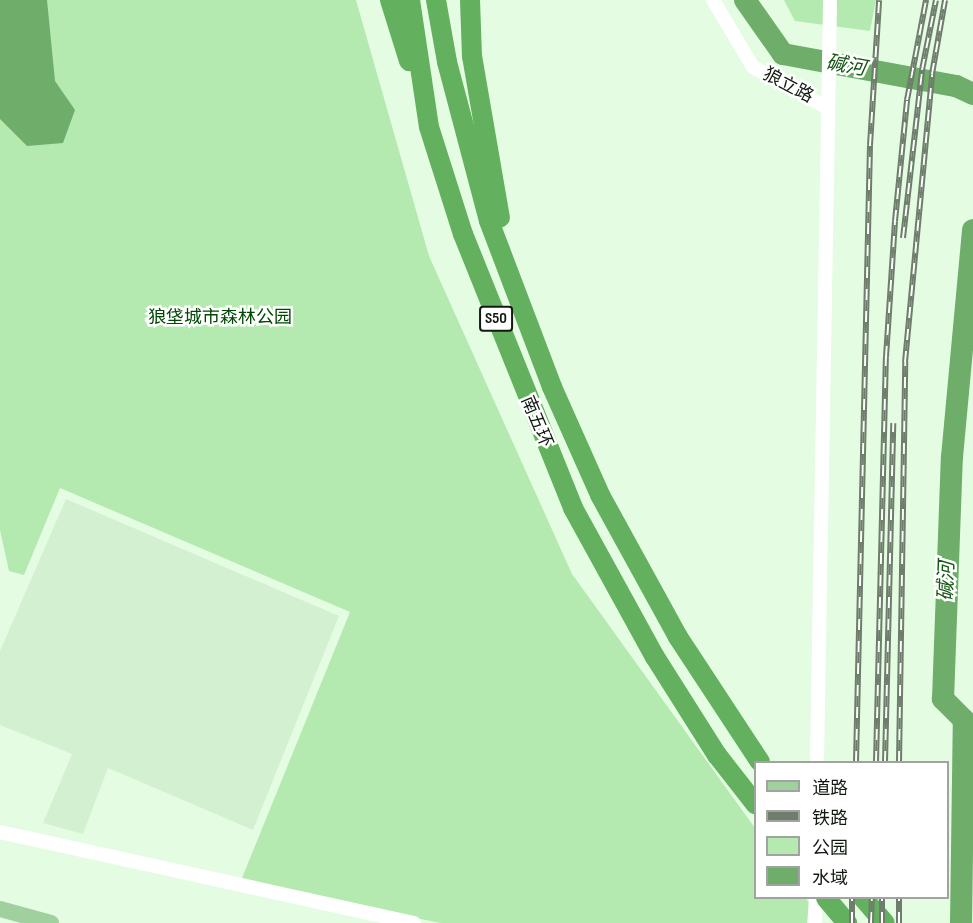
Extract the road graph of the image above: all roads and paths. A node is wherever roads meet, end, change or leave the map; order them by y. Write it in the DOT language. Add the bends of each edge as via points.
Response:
graph roads {
  1 [pos="390,0"];
  2 [pos="410,0"];
  3 [pos="436,0"];
  4 [pos="470,0"];
  5 [pos="713,0"];
  6 [pos="830,0"];
  7 [pos="828,108"];
  8 [pos="429,127"];
  9 [pos="510,277"];
  10 [pos="759,761"];
  11 [pos="818,761"];
  12 [pos="754,802"];
  13 [pos="0,832"];
  14 [pos="816,899"];
  15 [pos="828,899"];
  16 [pos="865,899"];
  17 [pos="0,909"];
  18 [pos="51,923"];
  19 [pos="414,923"];
  20 [pos="815,923"];
  21 [pos="847,923"];
  22 [pos="885,923"];
  1 -- 8 [label="highway"];
  2 -- 8 [label="highway, 南五环 / S50"];
  3 -- 9 [label="highway, 南五环 / S50" via="447,62 489,221"];
  4 -- 9 [label="highway" via="472,56"];
  5 -- 7 [label="street, 狼立路" via="753,67"];
  6 -- 7 [label="street"];
  7 -- 11 [label="street"];
  8 -- 12 [label="highway, 南五环 / S50" via="467,245 573,508 655,657 717,754"];
  9 -- 10 [label="highway, 南五环 / S50" via="600,495 678,637"];
  13 -- 19 [label="street"];
  14 -- 20 [label="street"];
  15 -- 21 [label="highway"];
  16 -- 22 [label="highway"];
  17 -- 18 [label="main road"];
}
